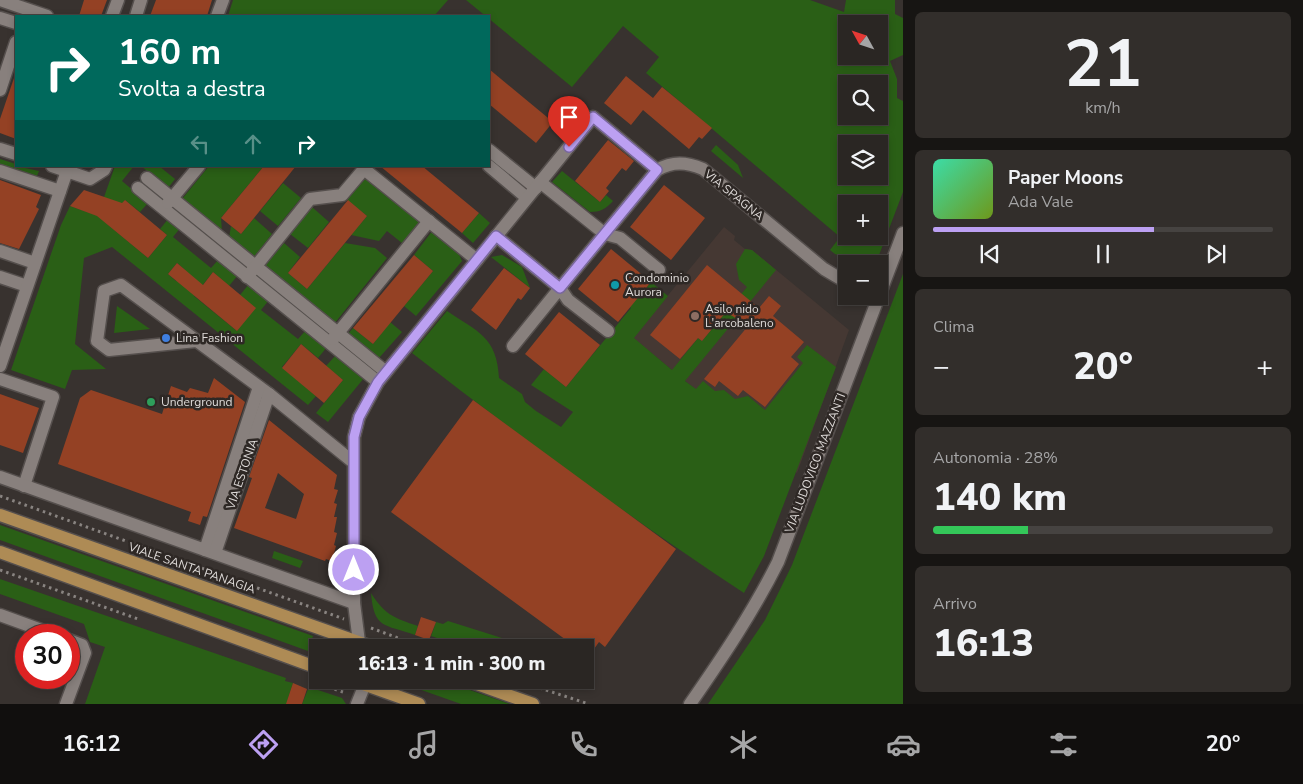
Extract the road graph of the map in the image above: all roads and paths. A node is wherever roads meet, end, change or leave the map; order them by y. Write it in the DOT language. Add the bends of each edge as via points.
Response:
graph roads {
  1 [pos="118,0"];
  2 [pos="141,0"];
  3 [pos="223,0"];
  4 [pos="3,1"];
  5 [pos="28,9"];
  6 [pos="44,15"];
  7 [pos="112,15"];
  8 [pos="136,15"];
  9 [pos="217,15"];
  10 [pos="0,17"];
  11 [pos="15,23"];
  12 [pos="15,45"];
  13 [pos="0,90"];
  14 [pos="0,149"];
  15 [pos="490,151"];
  16 [pos="15,154"];
  17 [pos="50,167"];
  18 [pos="53,167"];
  19 [pos="106,167"];
  20 [pos="198,167"];
  21 [pos="490,167"];
  22 [pos="366,168"];
  23 [pos="657,170"];
  24 [pos="0,171"];
  25 [pos="66,171"];
  26 [pos="147,178"];
  27 [pos="42,185"];
  28 [pos="138,188"];
  29 [pos="534,189"];
  30 [pos="60,191"];
  31 [pos="173,198"];
  32 [pos="164,209"];
  33 [pos="428,221"];
  34 [pos="903,233"];
  35 [pos="604,234"];
  36 [pos="496,236"];
  37 [pos="0,251"];
  38 [pos="477,260"];
  39 [pos="35,263"];
  40 [pos="256,266"];
  41 [pos="660,270"];
  42 [pos="888,271"];
  43 [pos="0,277"];
  44 [pos="247,277"];
  45 [pos="838,277"];
  46 [pos="27,286"];
  47 [pos="560,288"];
  48 [pos="875,305"];
  49 [pos="608,331"];
  50 [pos="334,338"];
  51 [pos="196,341"];
  52 [pos="513,346"];
  53 [pos="1,362"];
  54 [pos="382,377"];
  55 [pos="0,379"];
  56 [pos="264,391"];
  57 [pos="353,462"];
  58 [pos="0,477"];
  59 [pos="24,486"];
  60 [pos="0,496"];
  61 [pos="0,515"];
  62 [pos="0,552"];
  63 [pos="210,552"];
  64 [pos="354,603"];
  65 [pos="0,616"];
  66 [pos="357,623"];
  67 [pos="23,624"];
  68 [pos="351,639"];
  69 [pos="359,639"];
  70 [pos="400,639"];
  71 [pos="80,644"];
  72 [pos="309,665"];
  73 [pos="80,667"];
  74 [pos="706,682"];
  75 [pos="72,689"];
  76 [pos="363,689"];
  77 [pos="378,689"];
  78 [pos="491,689"];
  79 [pos="543,689"];
  80 [pos="66,704"];
  81 [pos="357,704"];
  82 [pos="419,704"];
  83 [pos="533,704"];
  84 [pos="590,704"];
  85 [pos="680,704"];
  86 [pos="690,704"];
  1 -- 7 [label="street"];
  2 -- 8 [label="street"];
  3 -- 9 [label="street"];
  4 -- 5 [label="street"];
  4 -- 10 [label="street"];
  5 -- 6 [label="street"];
  10 -- 11 [label="street"];
  12 -- 13 [label="street"];
  14 -- 16 [label="street"];
  15 -- 29 [label="street"];
  17 -- 27 [label="street"];
  18 -- 25 [label="street"];
  19 -- 25 [label="street" via="90,179"];
  20 -- 31 [label="street"];
  21 -- 29 [label="street"];
  22 -- 33 [label="street"];
  22 -- 40 [label="street" via="342,195 310,199"];
  23 -- 29 [label="street" via="593,117"];
  23 -- 35 [label="street"];
  23 -- 45 [label="street, VIA SPAGNA" via="678,163 689,163 703,169"];
  24 -- 27 [label="street"];
  25 -- 30 [label="street"];
  26 -- 31 [label="street"];
  27 -- 30 [label="street"];
  28 -- 32 [label="street"];
  29 -- 35 [label="street"];
  29 -- 36 [label="street"];
  30 -- 39 [label="street"];
  31 -- 32 [label="street"];
  31 -- 40 [label="street"];
  32 -- 44 [label="street"];
  33 -- 38 [label="street"];
  33 -- 50 [label="street"];
  34 -- 42 [label="street, VIA LUDOVICO MAZZANTI"];
  35 -- 41 [label="street" via="620,238"];
  35 -- 47 [label="street"];
  36 -- 38 [label="street"];
  36 -- 47 [label="street"];
  37 -- 39 [label="street"];
  38 -- 54 [label="street"];
  39 -- 46 [label="street"];
  40 -- 44 [label="street"];
  40 -- 50 [label="street"];
  43 -- 46 [label="street"];
  44 -- 50 [label="street"];
  46 -- 53 [label="street"];
  47 -- 49 [label="street" via="568,300"];
  47 -- 52 [label="street"];
  48 -- 74 [label="street, VIA LUDOVICO MAZZANTI" via="778,562 760,599"];
  50 -- 54 [label="street"];
  51 -- 51 [label="street" via="121,285 104,291 97,342 109,350"];
  51 -- 56 [label="street"];
  54 -- 57 [label="street" via="359,417"];
  55 -- 59 [label="street" via="53,397"];
  56 -- 57 [label="street"];
  56 -- 63 [label="street, VIA ESTONIA"];
  57 -- 64 [label="street"];
  58 -- 59 [label="street"];
  59 -- 63 [label="street"];
  60 -- 66 [label="path"];
  61 -- 68 [label="main road, VIALE SANTA PANAGIA"];
  62 -- 72 [label="main road"];
  63 -- 64 [label="street"];
  64 -- 66 [label="street"];
  65 -- 67 [label="street"];
  66 -- 69 [label="street"];
  66 -- 70 [label="path"];
  71 -- 73 [label="street" via="85,654"];
  74 -- 85 [label="street"];
  74 -- 86 [label="street"];
  75 -- 80 [label="street"];
  76 -- 81 [label="street"];
  77 -- 82 [label="main road"];
  78 -- 83 [label="main road"];
  79 -- 84 [label="path"];
}
